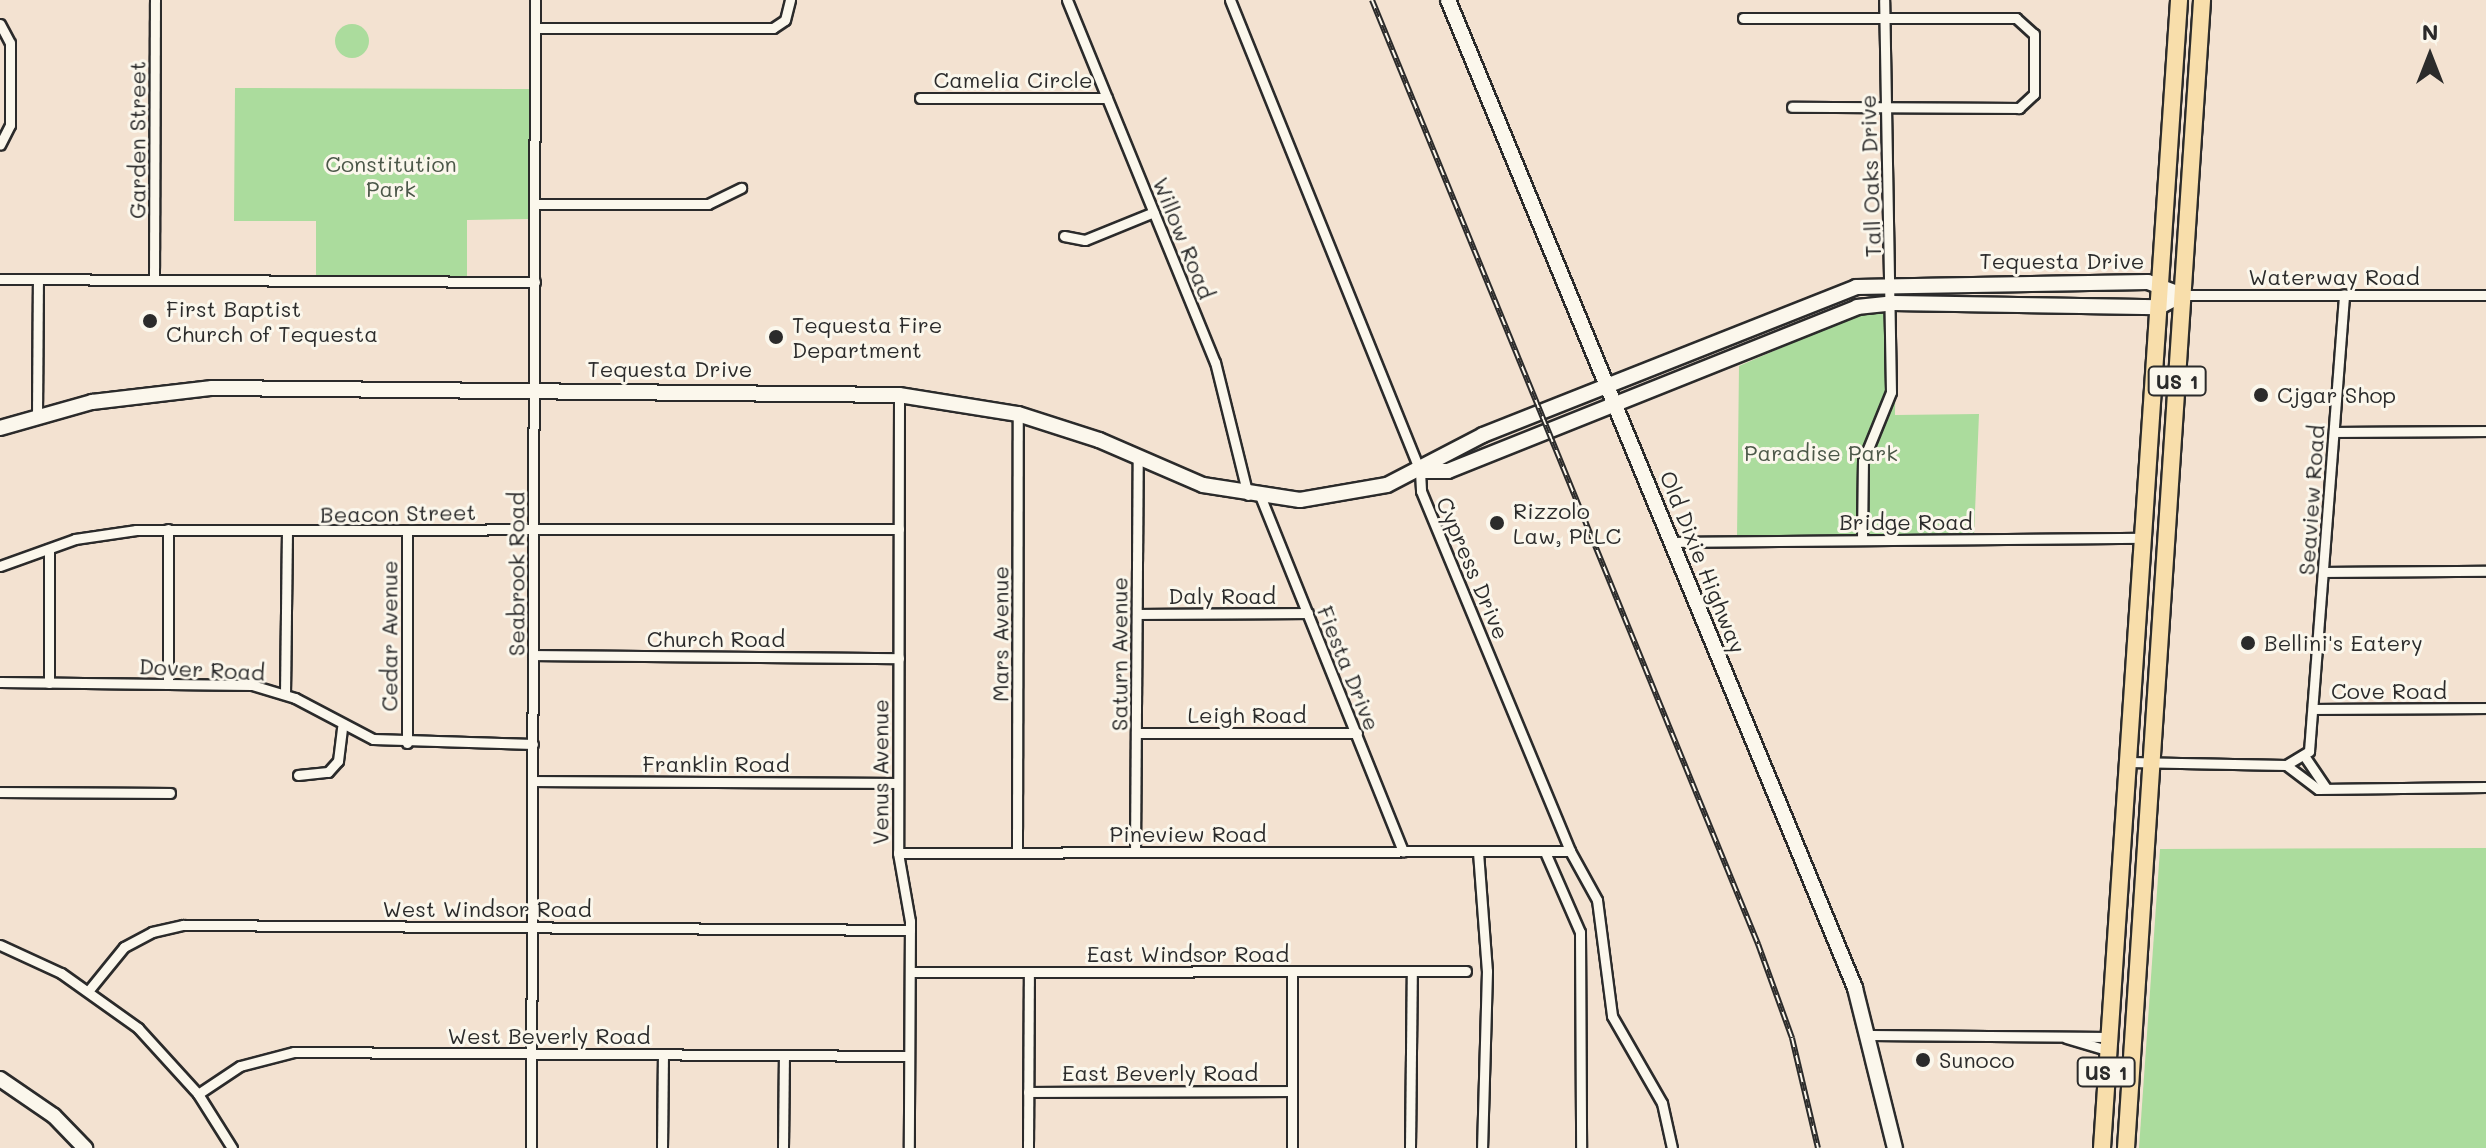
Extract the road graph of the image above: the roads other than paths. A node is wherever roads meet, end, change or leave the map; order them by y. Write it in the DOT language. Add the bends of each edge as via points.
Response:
graph roads {
  1 [pos="155,0"];
  2 [pos="535,0"];
  3 [pos="790,0"];
  4 [pos="1067,0"];
  5 [pos="1230,0"];
  6 [pos="1448,0"];
  7 [pos="1884,0"];
  8 [pos="2179,0"];
  9 [pos="2202,0"];
  10 [pos="1743,18"];
  11 [pos="1884,19"];
  12 [pos="0,24"];
  13 [pos="535,28"];
  14 [pos="920,98"];
  15 [pos="1107,98"];
  16 [pos="1884,106"];
  17 [pos="1792,107"];
  18 [pos="0,145"];
  19 [pos="741,188"];
  20 [pos="535,204"];
  21 [pos="1154,212"];
  22 [pos="1064,236"];
  23 [pos="0,279"];
  24 [pos="38,279"];
  25 [pos="154,280"];
  26 [pos="535,282"];
  27 [pos="1892,283"];
  28 [pos="2160,283"];
  29 [pos="2344,294"];
  30 [pos="2182,295"];
  31 [pos="2486,295"];
  32 [pos="1893,303"];
  33 [pos="2159,307"];
  34 [pos="1610,385"];
  35 [pos="536,390"];
  36 [pos="899,395"];
  37 [pos="1617,403"];
  38 [pos="1018,414"];
  39 [pos="37,416"];
  40 [pos="0,428"];
  41 [pos="2486,431"];
  42 [pos="2334,432"];
  43 [pos="1138,456"];
  44 [pos="1420,471"];
  45 [pos="1254,497"];
  46 [pos="168,529"];
  47 [pos="899,529"];
  48 [pos="407,530"];
  49 [pos="533,530"];
  50 [pos="287,533"];
  51 [pos="2143,538"];
  52 [pos="1862,540"];
  53 [pos="1670,542"];
  54 [pos="49,549"];
  55 [pos="0,566"];
  56 [pos="2486,571"];
  57 [pos="2323,572"];
  58 [pos="1308,613"];
  59 [pos="1137,614"];
  60 [pos="533,655"];
  61 [pos="899,658"];
  62 [pos="0,682"];
  63 [pos="49,683"];
  64 [pos="168,684"];
  65 [pos="285,694"];
  66 [pos="2486,708"];
  67 [pos="2313,709"];
  68 [pos="342,727"];
  69 [pos="1137,733"];
  70 [pos="1357,733"];
  71 [pos="407,743"];
  72 [pos="533,744"];
  73 [pos="2305,757"];
  74 [pos="2128,762"];
  75 [pos="2151,762"];
  76 [pos="2286,765"];
  77 [pos="298,775"];
  78 [pos="533,781"];
  79 [pos="898,783"];
  80 [pos="2486,787"];
  81 [pos="2328,788"];
  82 [pos="0,792"];
  83 [pos="170,793"];
  84 [pos="1570,848"];
  85 [pos="1135,852"];
  86 [pos="1403,852"];
  87 [pos="1478,852"];
  88 [pos="1545,852"];
  89 [pos="898,853"];
  90 [pos="1017,853"];
  91 [pos="532,928"];
  92 [pos="910,930"];
  93 [pos="0,945"];
  94 [pos="1292,971"];
  95 [pos="1412,971"];
  96 [pos="1466,971"];
  97 [pos="910,972"];
  98 [pos="1029,972"];
  99 [pos="89,990"];
  100 [pos="2111,997"];
  101 [pos="1870,1035"];
  102 [pos="2132,1041"];
  103 [pos="2108,1043"];
  104 [pos="531,1054"];
  105 [pos="663,1054"];
  106 [pos="784,1055"];
  107 [pos="909,1056"];
  108 [pos="2130,1078"];
  109 [pos="0,1079"];
  110 [pos="1292,1091"];
  111 [pos="1028,1092"];
  112 [pos="198,1094"];
  113 [pos="85,1148"];
  114 [pos="232,1148"];
  115 [pos="531,1148"];
  116 [pos="662,1148"];
  117 [pos="783,1148"];
  118 [pos="909,1148"];
  119 [pos="1028,1148"];
  120 [pos="1292,1148"];
  121 [pos="1410,1148"];
  122 [pos="1482,1148"];
  123 [pos="1581,1148"];
  124 [pos="1672,1148"];
  125 [pos="1895,1148"];
  126 [pos="2102,1148"];
  127 [pos="2126,1148"];
  1 -- 25 [label="street, Garden Street"];
  2 -- 13 [label="street, Seabrook Road"];
  3 -- 13 [label="street" via="785,20 773,28"];
  4 -- 15 [label="street, Willow Road"];
  5 -- 44 [label="street, Cypress Drive"];
  6 -- 34 [label="street, Old Dixie Highway"];
  7 -- 11 [label="street, Tall Oaks Drive"];
  8 -- 28 [label="main road, US 1"];
  9 -- 30 [label="main road, US 1"];
  10 -- 11 [label="street"];
  11 -- 16 [label="street, Tall Oaks Drive"];
  11 -- 16 [label="street" via="2016,18 2034,34 2034,94 2027,106"];
  12 -- 18 [label="street" via="10,43 10,125"];
  13 -- 20 [label="street, Seabrook Road"];
  14 -- 15 [label="street, Camelia Circle"];
  15 -- 21 [label="street, Willow Road"];
  16 -- 17 [label="street"];
  16 -- 27 [label="street, Tall Oaks Drive"];
  19 -- 20 [label="street" via="708,204"];
  20 -- 26 [label="street, Seabrook Road"];
  21 -- 22 [label="street" via="1085,240"];
  21 -- 45 [label="street, Willow Road" via="1215,362"];
  23 -- 24 [label="street"];
  24 -- 25 [label="street"];
  24 -- 39 [label="street"];
  25 -- 26 [label="street"];
  26 -- 35 [label="street, Seabrook Road"];
  27 -- 28 [label="street, Tequesta Drive"];
  27 -- 32 [label="street, Tall Oaks Drive"];
  27 -- 34 [label="street, Tequesta Drive" via="1836,293"];
  28 -- 30 [label="street, Tequesta Drive"];
  28 -- 33 [label="main road, US 1"];
  29 -- 30 [label="street, Waterway Road"];
  29 -- 31 [label="street, Waterway Road"];
  29 -- 42 [label="street, Seaview Road"];
  30 -- 33 [label="street, Tequesta Drive"];
  30 -- 75 [label="main road, US 1"];
  32 -- 33 [label="street, Tequesta Drive"];
  32 -- 37 [label="street, Tequesta Drive" via="1837,313"];
  32 -- 52 [label="street, Tall Oaks Drive" via="1891,392 1863,461"];
  33 -- 51 [label="main road, US 1"];
  34 -- 37 [label="street, Old Dixie Highway"];
  34 -- 44 [label="street, Tequesta Drive" via="1442,453"];
  35 -- 36 [label="street, Tequesta Drive"];
  35 -- 39 [label="street, Tequesta Drive" via="181,390"];
  35 -- 49 [label="street, Seabrook Road"];
  36 -- 38 [label="street, Tequesta Drive"];
  36 -- 47 [label="street, Venus Avenue"];
  37 -- 44 [label="street, Tequesta Drive" via="1448,471"];
  37 -- 53 [label="street, Old Dixie Highway"];
  38 -- 43 [label="street, Tequesta Drive"];
  38 -- 90 [label="street, Mars Avenue"];
  39 -- 40 [label="street, Tequesta Drive"];
  41 -- 42 [label="street"];
  42 -- 57 [label="street, Seaview Road"];
  43 -- 45 [label="street, Tequesta Drive" via="1203,485"];
  43 -- 59 [label="street, Saturn Avenue"];
  44 -- 45 [label="street, Tequesta Drive" via="1330,498"];
  44 -- 84 [label="street, Cypress Drive" via="1421,491"];
  45 -- 58 [label="street, Fiesta Drive"];
  46 -- 50 [label="street, Beacon Street"];
  46 -- 54 [label="street, Beacon Street" via="106,533"];
  46 -- 64 [label="street"];
  47 -- 49 [label="street, Beacon Street"];
  47 -- 61 [label="street, Venus Avenue"];
  48 -- 49 [label="street, Beacon Street"];
  48 -- 50 [label="street, Beacon Street"];
  48 -- 71 [label="street, Cedar Avenue"];
  49 -- 60 [label="street, Seabrook Road"];
  50 -- 65 [label="street"];
  51 -- 52 [label="street, Bridge Road"];
  51 -- 74 [label="main road, US 1"];
  52 -- 53 [label="street, Bridge Road"];
  53 -- 101 [label="street, Old Dixie Highway"];
  54 -- 55 [label="street, Beacon Street"];
  54 -- 63 [label="street"];
  56 -- 57 [label="street"];
  57 -- 67 [label="street, Seaview Road"];
  58 -- 59 [label="street, Daly Road"];
  58 -- 70 [label="street, Fiesta Drive"];
  59 -- 69 [label="street, Saturn Avenue"];
  60 -- 61 [label="street, Church Road"];
  60 -- 72 [label="street, Seabrook Road"];
  61 -- 79 [label="street, Venus Avenue"];
  62 -- 63 [label="street, Dover Road"];
  63 -- 64 [label="street, Dover Road"];
  64 -- 65 [label="street, Dover Road" via="237,684"];
  65 -- 68 [label="street, Dover Road"];
  66 -- 67 [label="street, Cove Road"];
  67 -- 73 [label="street, Cove Road"];
  68 -- 71 [label="street, Dover Road"];
  68 -- 77 [label="street" via="338,761 328,772"];
  69 -- 70 [label="street, Leigh Road"];
  69 -- 85 [label="street, Saturn Avenue"];
  70 -- 86 [label="street, Fiesta Drive"];
  71 -- 72 [label="street, Dover Road"];
  72 -- 78 [label="street, Seabrook Road"];
  73 -- 76 [label="street"];
  73 -- 81 [label="street" via="2321,786"];
  74 -- 75 [label="street"];
  74 -- 100 [label="main road, US 1"];
  75 -- 76 [label="street"];
  75 -- 102 [label="main road, US 1"];
  76 -- 81 [label="street" via="2304,785"];
  78 -- 79 [label="street, Franklin Road"];
  78 -- 91 [label="street, Seabrook Road"];
  79 -- 89 [label="street, Venus Avenue"];
  80 -- 81 [label="street"];
  82 -- 83 [label="street"];
  84 -- 88 [label="street, Pineview Road"];
  84 -- 124 [label="street, Cypress Drive" via="1605,926 1612,1016 1662,1103"];
  85 -- 86 [label="street, Pineview Road"];
  85 -- 90 [label="street, Pineview Road"];
  86 -- 87 [label="street, Pineview Road"];
  87 -- 88 [label="street, Pineview Road"];
  87 -- 122 [label="street" via="1487,971"];
  88 -- 123 [label="street" via="1580,932"];
  89 -- 90 [label="street, Pineview Road"];
  89 -- 92 [label="street, Venus Avenue"];
  91 -- 92 [label="street, West Windsor Road"];
  91 -- 99 [label="street, West Windsor Road" via="167,927 124,947"];
  91 -- 104 [label="street, Seabrook Road"];
  92 -- 97 [label="street, Venus Avenue"];
  93 -- 99 [label="street"];
  94 -- 95 [label="street, East Windsor Road"];
  94 -- 98 [label="street, East Windsor Road"];
  94 -- 110 [label="street"];
  95 -- 96 [label="street, East Windsor Road"];
  95 -- 121 [label="street"];
  97 -- 98 [label="street, East Windsor Road"];
  97 -- 107 [label="street, Venus Avenue"];
  98 -- 111 [label="street"];
  99 -- 112 [label="street" via="138,1028"];
  100 -- 102 [label="main road"];
  100 -- 103 [label="main road, US 1"];
  101 -- 103 [label="street" via="2063,1037"];
  101 -- 125 [label="street, Old Dixie Highway"];
  102 -- 108 [label="main road, US 1"];
  103 -- 108 [label="main road"];
  103 -- 126 [label="main road, US 1"];
  104 -- 105 [label="street, West Beverly Road"];
  104 -- 112 [label="street, West Beverly Road" via="285,1053 240,1066"];
  104 -- 115 [label="street, Seabrook Road"];
  105 -- 106 [label="street, West Beverly Road"];
  105 -- 116 [label="street"];
  106 -- 107 [label="street, West Beverly Road"];
  106 -- 117 [label="street"];
  107 -- 118 [label="street, Venus Avenue"];
  108 -- 127 [label="main road, US 1"];
  109 -- 113 [label="street" via="54,1116"];
  110 -- 111 [label="street, East Beverly Road"];
  110 -- 120 [label="street"];
  111 -- 119 [label="street"];
  112 -- 114 [label="street"];
}
